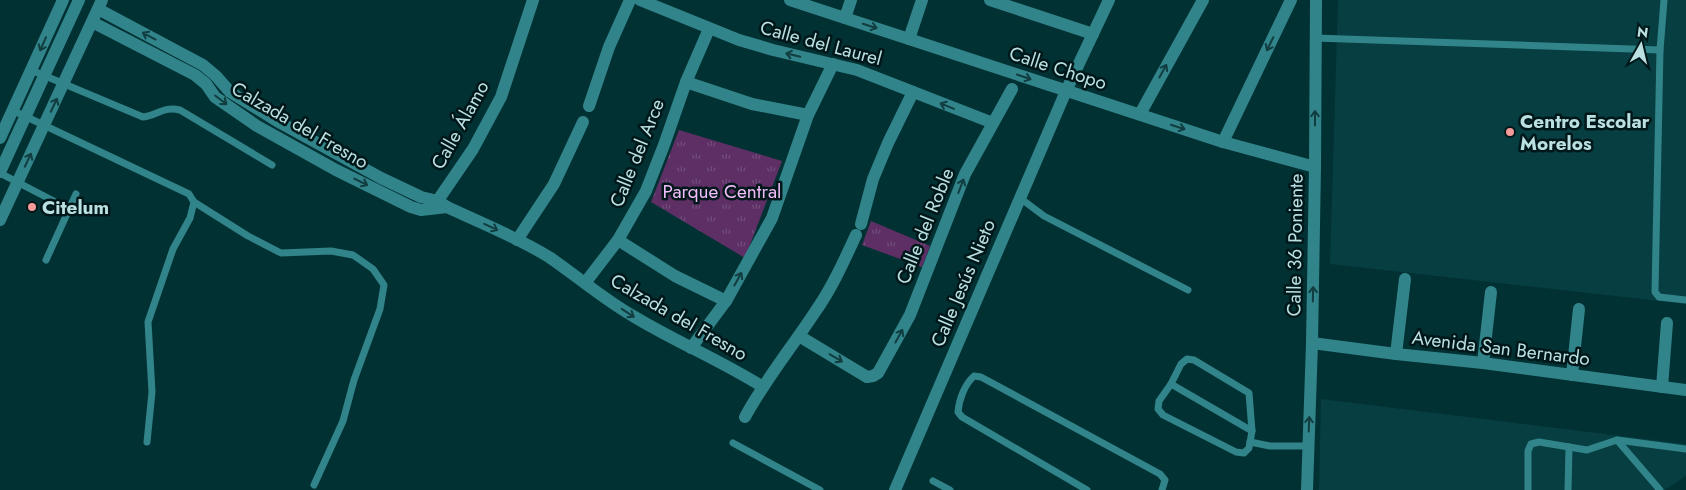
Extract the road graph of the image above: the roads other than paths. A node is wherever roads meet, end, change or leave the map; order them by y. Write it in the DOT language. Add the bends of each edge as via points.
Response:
graph roads {
  1 [pos="63,0"];
  2 [pos="78,0"];
  3 [pos="533,0"];
  4 [pos="630,0"];
  5 [pos="640,0"];
  6 [pos="791,0"];
  7 [pos="851,0"];
  8 [pos="922,0"];
  9 [pos="990,0"];
  10 [pos="1109,0"];
  11 [pos="1202,0"];
  12 [pos="1291,0"];
  13 [pos="1316,0"];
  14 [pos="1664,0"];
  15 [pos="100,4"];
  16 [pos="845,18"];
  17 [pos="92,22"];
  18 [pos="709,28"];
  19 [pos="1093,34"];
  20 [pos="1315,38"];
  21 [pos="909,39"];
  22 [pos="1660,50"];
  23 [pos="176,58"];
  24 [pos="833,64"];
  25 [pos="31,70"];
  26 [pos="44,76"];
  27 [pos="686,82"];
  28 [pos="63,84"];
  29 [pos="1012,89"];
  30 [pos="913,92"];
  31 [pos="1066,92"];
  32 [pos="589,106"];
  33 [pos="12,110"];
  34 [pos="1140,114"];
  35 [pos="808,115"];
  36 [pos="25,117"];
  37 [pos="583,122"];
  38 [pos="992,123"];
  39 [pos="44,126"];
  40 [pos="0,138"];
  41 [pos="1223,142"];
  42 [pos="272,165"];
  43 [pos="1316,166"];
  44 [pos="0,172"];
  45 [pos="18,181"];
  46 [pos="76,194"];
  47 [pos="1020,198"];
  48 [pos="194,202"];
  49 [pos="439,205"];
  50 [pos="69,209"];
  51 [pos="0,220"];
  52 [pos="517,240"];
  53 [pos="618,240"];
  54 [pos="46,260"];
  55 [pos="1405,279"];
  56 [pos="585,282"];
  57 [pos="1188,290"];
  58 [pos="1491,292"];
  59 [pos="1686,300"];
  60 [pos="726,301"];
  61 [pos="1578,309"];
  62 [pos="1667,323"];
  63 [pos="799,336"];
  64 [pos="1312,343"];
  65 [pos="691,348"];
  66 [pos="1396,354"];
  67 [pos="1483,363"];
  68 [pos="1572,375"];
  69 [pos="1171,384"];
  70 [pos="763,387"];
  71 [pos="1662,387"];
  72 [pos="1686,390"];
  73 [pos="745,417"];
  74 [pos="1252,431"];
  75 [pos="1617,440"];
  76 [pos="147,442"];
  77 [pos="1250,442"];
  78 [pos="733,443"];
  79 [pos="1308,446"];
  80 [pos="1569,447"];
  81 [pos="1686,449"];
  82 [pos="933,481"];
  83 [pos="314,485"];
  84 [pos="820,490"];
  85 [pos="896,490"];
  86 [pos="950,490"];
  87 [pos="1087,490"];
  88 [pos="1162,490"];
  89 [pos="1307,490"];
  90 [pos="1528,490"];
  91 [pos="1568,490"];
  92 [pos="1660,490"];
  1 -- 25 [label="street, one-way"];
  2 -- 26 [label="street"];
  3 -- 49 [label="street, Calle Álamo" via="501,97"];
  4 -- 32 [label="street"];
  5 -- 18 [label="street, Calle del Laurel"];
  6 -- 16 [label="street, Calle Chopo"];
  7 -- 16 [label="street"];
  8 -- 21 [label="street"];
  9 -- 19 [label="street"];
  10 -- 19 [label="street, Calle Jesús Nieto"];
  34 -- 11 [label="street, one-way"];
  12 -- 41 [label="street, one-way"];
  13 -- 20 [label="street, Calle 36 Poniente"];
  14 -- 22 [label="lane"];
  15 -- 17 [label="street"];
  23 -- 15 [label="street, Calzada del Fresno, one-way"];
  16 -- 21 [label="street, Calle Chopo, one-way"];
  17 -- 23 [label="street, Calzada del Fresno"];
  17 -- 28 [label="street"];
  24 -- 18 [label="street, Calle del Laurel, one-way" via="773,50"];
  18 -- 27 [label="street, Calle del Arce"];
  19 -- 31 [label="street, Calle Jesús Nieto"];
  20 -- 22 [label="lane"];
  43 -- 20 [label="street, Calle 36 Poniente, one-way"];
  21 -- 31 [label="street, Calle Chopo, one-way"];
  22 -- 59 [label="lane" via="1655,292 1659,297"];
  23 -- 49 [label="street, Calzada del Fresno" via="277,121 381,178"];
  24 -- 30 [label="street, Calle del Laurel"];
  24 -- 35 [label="street"];
  25 -- 26 [label="lane"];
  25 -- 33 [label="street"];
  26 -- 28 [label="lane"];
  26 -- 36 [label="street"];
  27 -- 35 [label="street" via="752,104"];
  27 -- 53 [label="street, Calle del Arce" via="646,190"];
  39 -- 28 [label="street, one-way"];
  28 -- 42 [label="lane" via="142,117 154,116 170,108 180,110"];
  29 -- 38 [label="street, Calle del Roble"];
  38 -- 30 [label="street, Calle del Laurel, one-way"];
  30 -- 63 [label="street" via="873,179 858,229 836,277"];
  31 -- 34 [label="street, Calle Chopo"];
  31 -- 47 [label="street, Calle Jesús Nieto"];
  33 -- 36 [label="lane"];
  33 -- 40 [label="street"];
  34 -- 41 [label="street, Calle Chopo, one-way"];
  60 -- 35 [label="street, one-way" via="772,218"];
  36 -- 39 [label="lane"];
  36 -- 44 [label="street"];
  37 -- 52 [label="street" via="554,184"];
  63 -- 38 [label="street, Calle del Roble, one-way" via="867,377 878,373 910,315 965,174"];
  45 -- 39 [label="street, one-way"];
  39 -- 48 [label="lane" via="189,194"];
  41 -- 43 [label="street, Calle Chopo"];
  64 -- 43 [label="street, Calle 36 Poniente, one-way"];
  44 -- 45 [label="lane"];
  45 -- 50 [label="lane"];
  45 -- 51 [label="street"];
  46 -- 50 [label="lane"];
  47 -- 57 [label="lane" via="1044,216"];
  47 -- 85 [label="street, Calle Jesús Nieto"];
  48 -- 76 [label="lane" via="190,218 173,249 148,322 152,392"];
  48 -- 83 [label="lane" via="281,253 331,251 353,255 373,269 384,285 380,309 343,421"];
  49 -- 52 [label="street, Calzada del Fresno, one-way"];
  50 -- 54 [label="lane"];
  52 -- 56 [label="street, Calzada del Fresno"];
  53 -- 56 [label="street, Calle del Arce"];
  53 -- 60 [label="street" via="675,276"];
  55 -- 66 [label="street"];
  56 -- 65 [label="street, Calzada del Fresno, one-way" via="630,315"];
  58 -- 67 [label="street"];
  60 -- 65 [label="street"];
  61 -- 68 [label="street"];
  62 -- 71 [label="street"];
  63 -- 70 [label="street"];
  64 -- 66 [label="street, Avenida San Bernardo"];
  79 -- 64 [label="street, Calle 36 Poniente, one-way"];
  65 -- 70 [label="street, Calzada del Fresno"];
  66 -- 67 [label="street, Avenida San Bernardo"];
  67 -- 68 [label="street, Avenida San Bernardo"];
  68 -- 71 [label="street, Avenida San Bernardo"];
  69 -- 74 [label="lane"];
  69 -- 74 [label="lane" via="1182,364 1187,359 1194,360 1245,390 1250,397"];
  69 -- 77 [label="lane" via="1159,401 1158,409 1162,415 1236,452 1244,453"];
  70 -- 73 [label="street"];
  71 -- 72 [label="street, Avenida San Bernardo"];
  74 -- 77 [label="lane"];
  75 -- 80 [label="lane" via="1587,450"];
  75 -- 81 [label="lane"];
  75 -- 92 [label="lane"];
  77 -- 79 [label="lane" via="1270,446"];
  78 -- 84 [label="lane"];
  79 -- 89 [label="street, Calle 36 Poniente"];
  80 -- 90 [label="lane" via="1539,442 1531,444 1528,451"];
  80 -- 91 [label="lane"];
  82 -- 86 [label="lane"];
  87 -- 88 [label="lane" via="962,417 958,405 968,381 974,376 981,376 1160,474 1165,480"];
}
